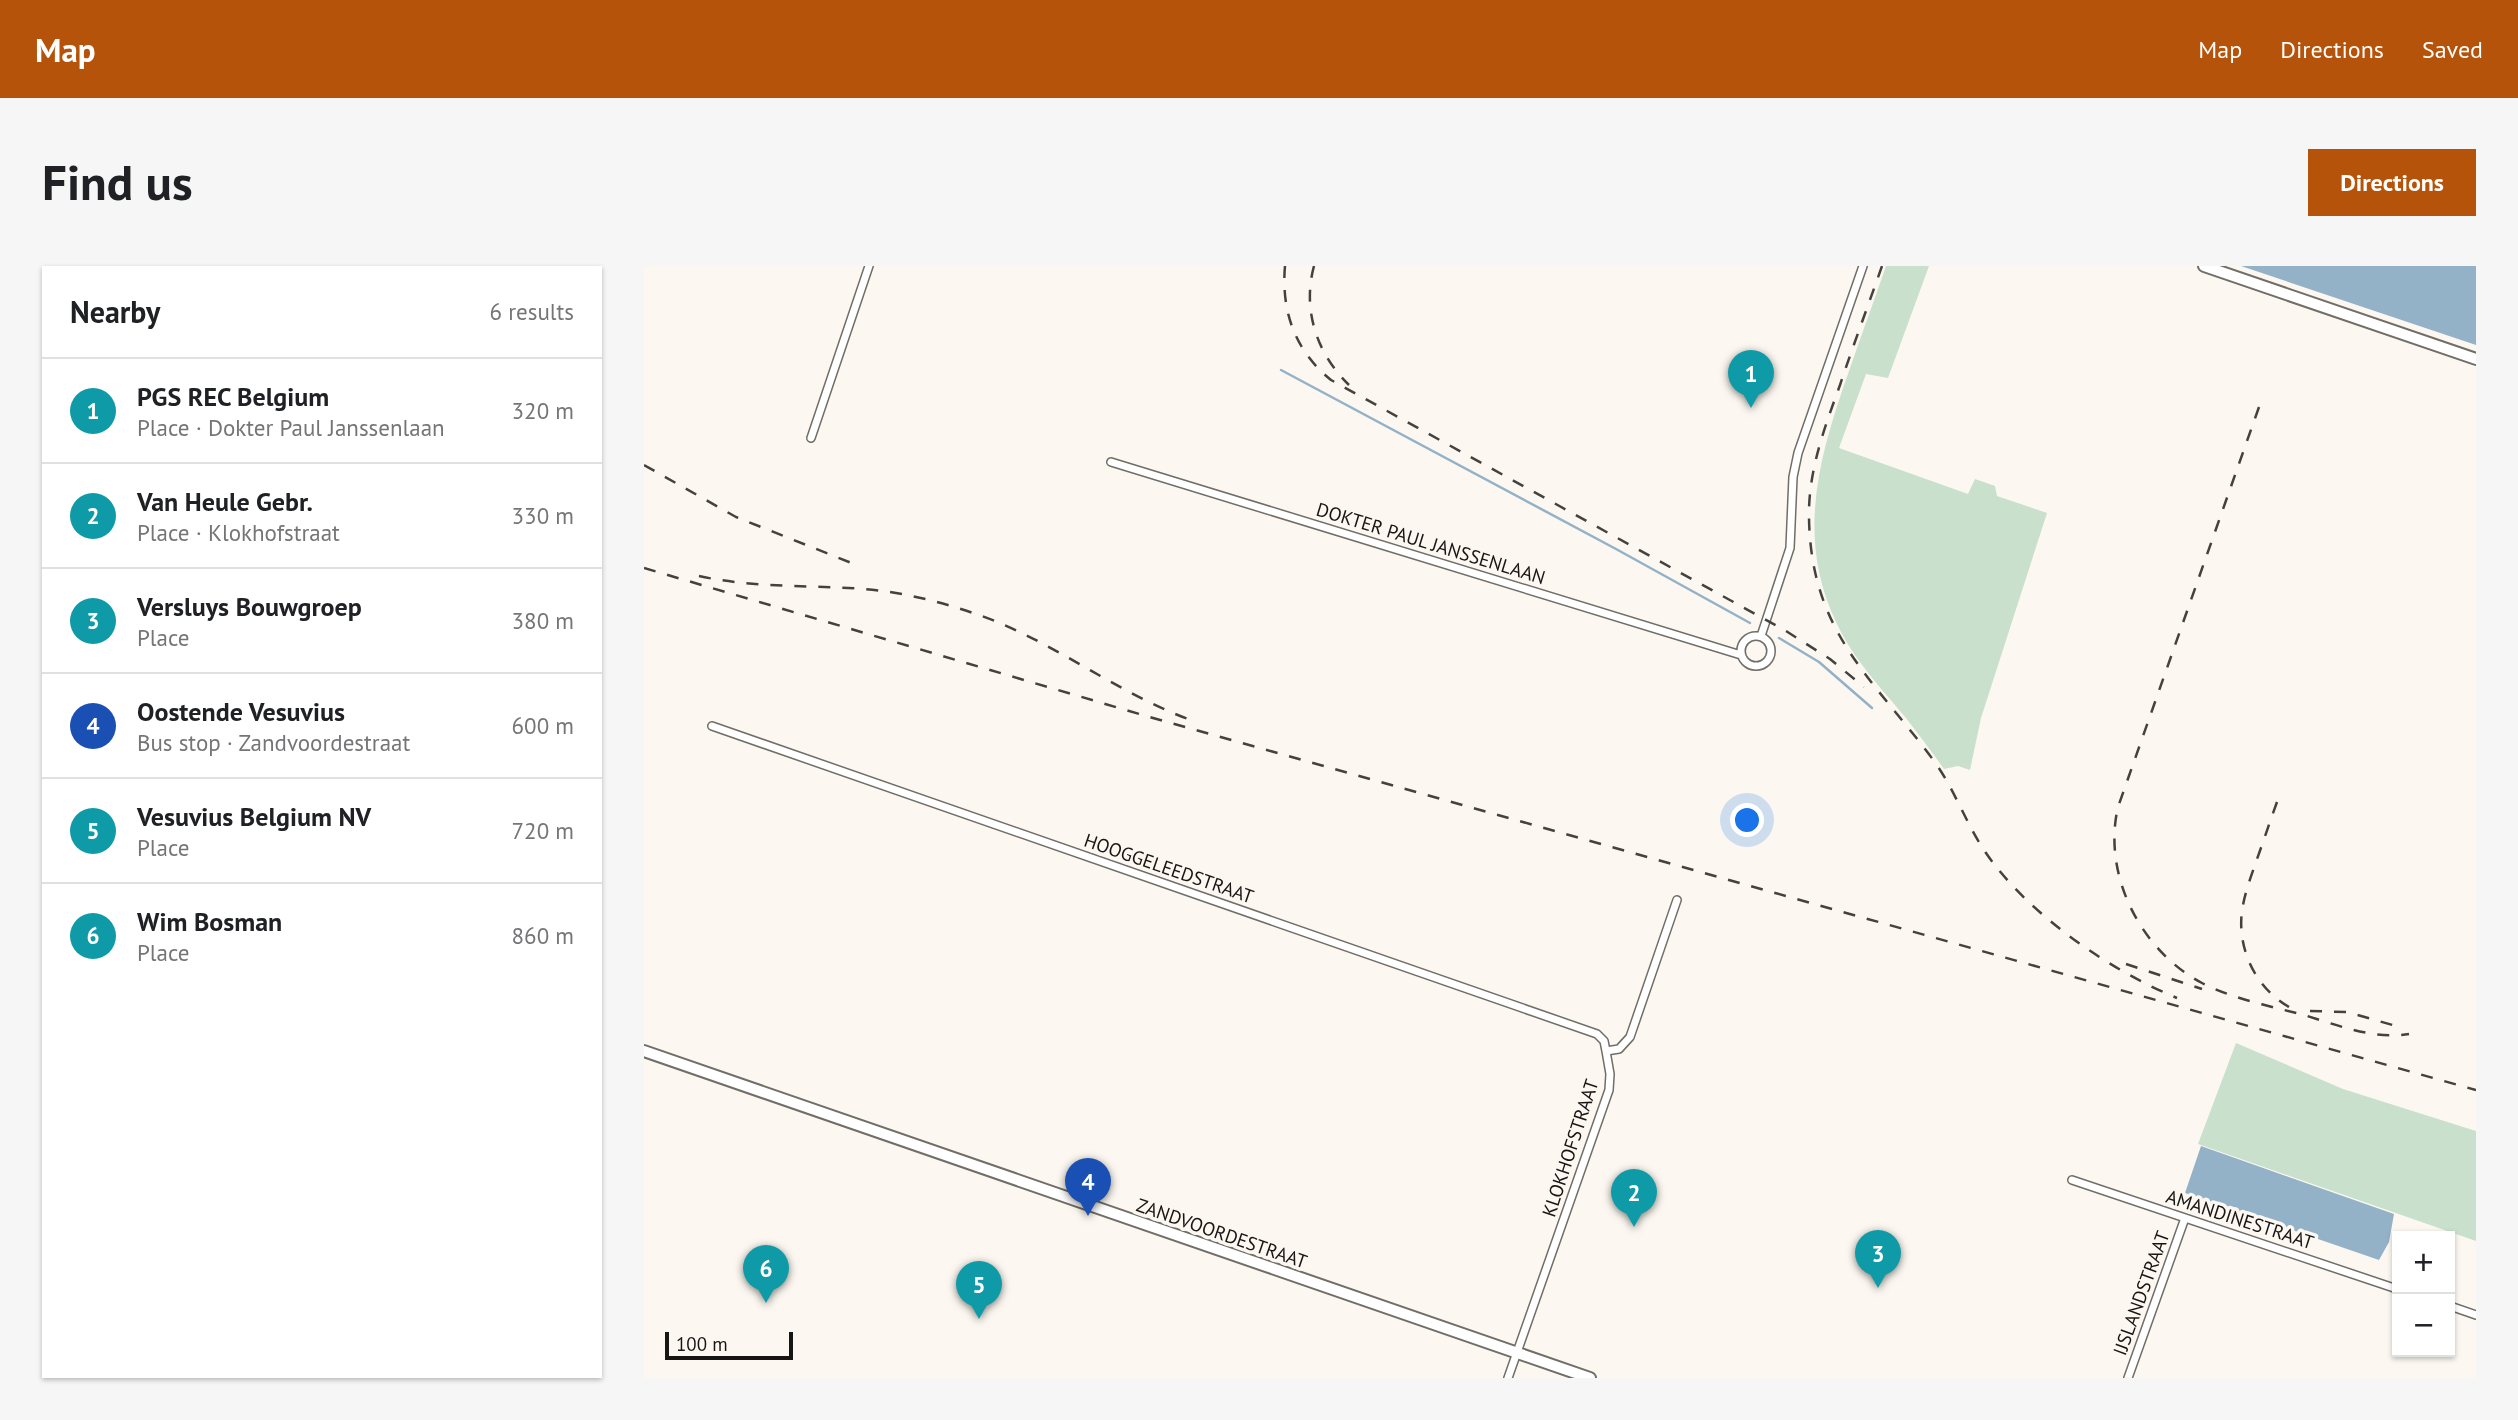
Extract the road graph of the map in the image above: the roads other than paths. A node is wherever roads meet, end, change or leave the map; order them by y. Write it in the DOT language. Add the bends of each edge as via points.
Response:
graph roads {
  1 [pos="869,266"];
  2 [pos="1863,266"];
  3 [pos="2204,266"];
  4 [pos="2476,359"];
  5 [pos="811,438"];
  6 [pos="1111,462"];
  7 [pos="1761,636"];
  8 [pos="1741,655"];
  9 [pos="712,726"];
  10 [pos="1677,900"];
  11 [pos="644,1051"];
  12 [pos="1606,1051"];
  13 [pos="2072,1180"];
  14 [pos="2185,1218"];
  15 [pos="2392,1287"];
  16 [pos="2455,1308"];
  17 [pos="2476,1315"];
  18 [pos="1517,1353"];
  19 [pos="1508,1378"];
  20 [pos="1590,1378"];
  21 [pos="2128,1378"];
  1 -- 5 [label="street"];
  2 -- 7 [label="street, DOKTER PAUL JANSSENLAAN" via="1798,453 1790,548"];
  3 -- 4 [label="main road"];
  6 -- 8 [label="street, DOKTER PAUL JANSSENLAAN"];
  7 -- 8 [label="street, DOKTER PAUL JANSSENLAAN" via="1745,640"];
  7 -- 8 [label="street, DOKTER PAUL JANSSENLAAN" via="1772,648 1769,660 1757,666"];
  9 -- 12 [label="street, HOOGGELEEDSTRAAT" via="1597,1034"];
  10 -- 12 [label="street" via="1630,1037 1619,1049"];
  11 -- 18 [label="main road, ZANDVOORDESTRAAT"];
  12 -- 18 [label="street, KLOKHOFSTRAAT" via="1608,1090"];
  13 -- 14 [label="street, AMANDINESTRAAT"];
  14 -- 15 [label="street, AMANDINESTRAAT"];
  14 -- 21 [label="street, IJSLANDSTRAAT"];
  16 -- 17 [label="street"];
  18 -- 19 [label="street, KLOKHOFSTRAAT"];
  18 -- 20 [label="main road, ZANDVOORDESTRAAT"];
}
